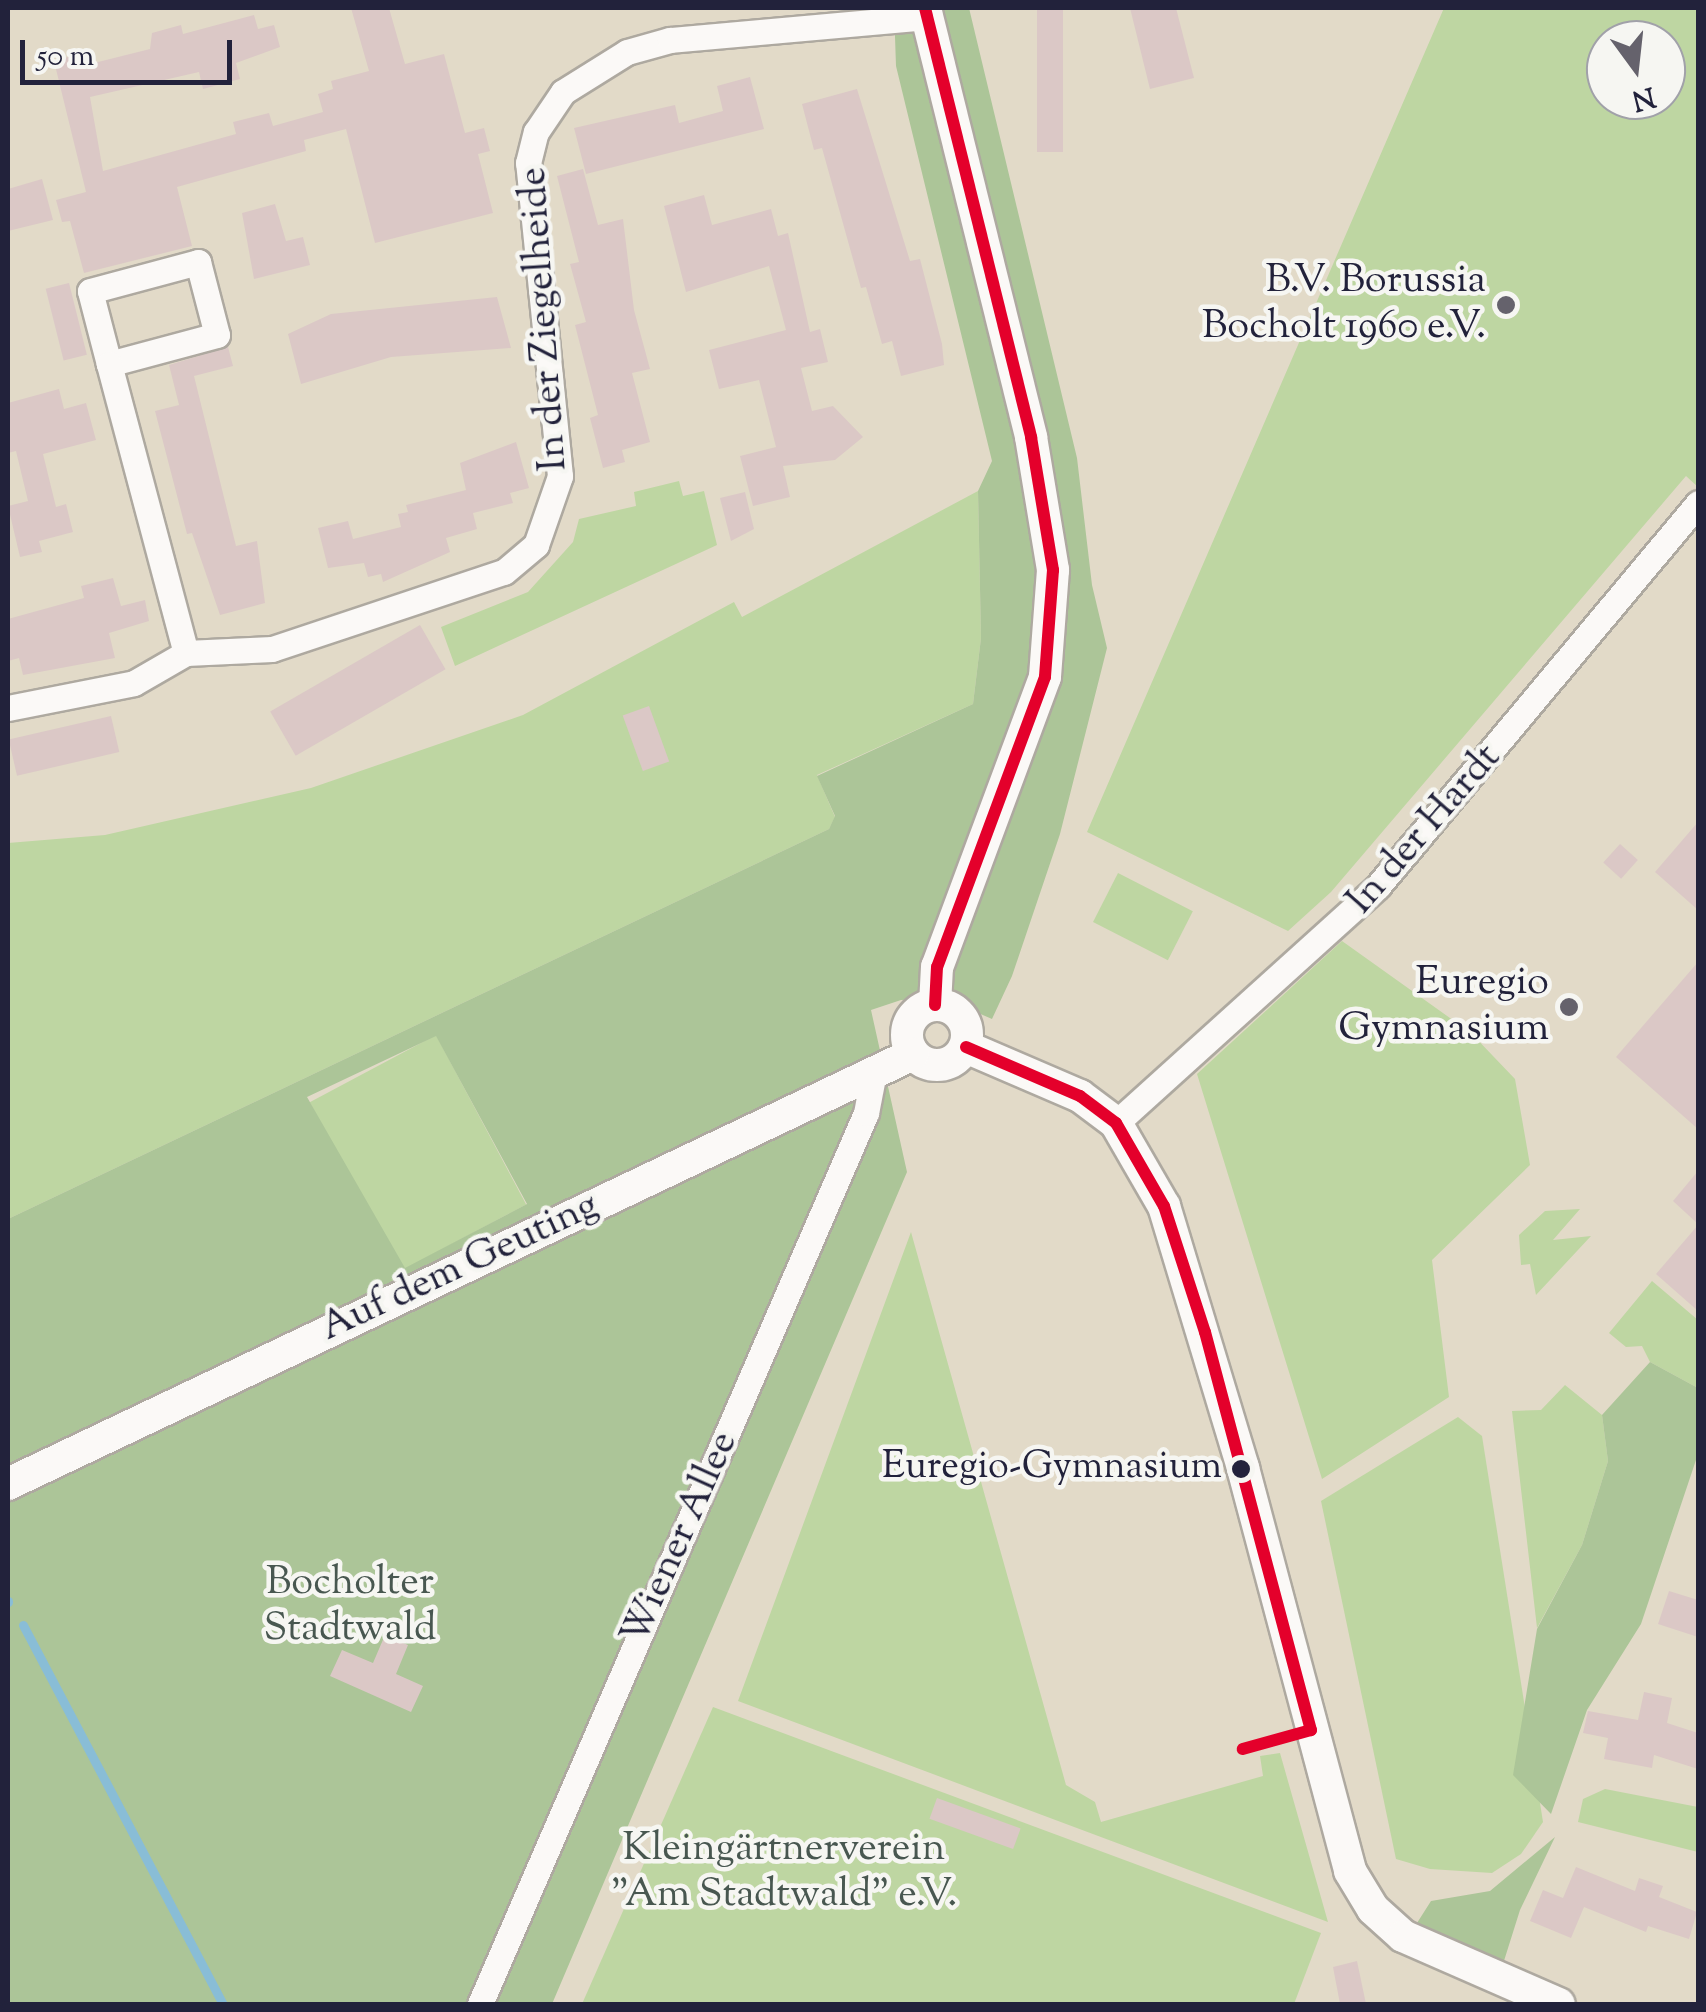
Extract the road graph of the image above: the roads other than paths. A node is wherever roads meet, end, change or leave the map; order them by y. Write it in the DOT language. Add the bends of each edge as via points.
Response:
graph roads {
  1 [pos="926,12"];
  2 [pos="108,364"];
  3 [pos="1698,502"];
  4 [pos="186,653"];
  5 [pos="8,708"];
  6 [pos="935,1004"];
  7 [pos="966,1047"];
  8 [pos="913,1054"];
  9 [pos="874,1072"];
  10 [pos="1116,1123"];
  11 [pos="8,1484"];
  12 [pos="1540,2001"];
  13 [pos="480,2004"];
  1 -- 4 [label="street, In der Ziegelheide" via="670,40 627,52 564,92 536,132 528,163 560,476 536,545 504,572 289,643"];
  1 -- 6 [label="street" via="1031,437 1053,570 1046,677 936,967"];
  2 -- 2 [label="street" via="90,292 198,262 217,335"];
  2 -- 4 [label="street"];
  3 -- 10 [label="street, In der Hardt" via="1378,886"];
  4 -- 5 [label="street, In der Ziegelheide" via="134,682"];
  6 -- 7 [label="street" via="962,1016"];
  6 -- 8 [label="street" via="911,1019 907,1038"];
  7 -- 8 [label="street" via="944,1065"];
  7 -- 10 [label="street" via="1080,1096"];
  8 -- 9 [label="street, Auf dem Geuting"];
  9 -- 11 [label="street, Auf dem Geuting"];
  9 -- 13 [label="street, Wiener Allee" via="866,1113"];
  10 -- 12 [label="street" via="1164,1206 1205,1332 1350,1871 1373,1909 1402,1936"];
}
